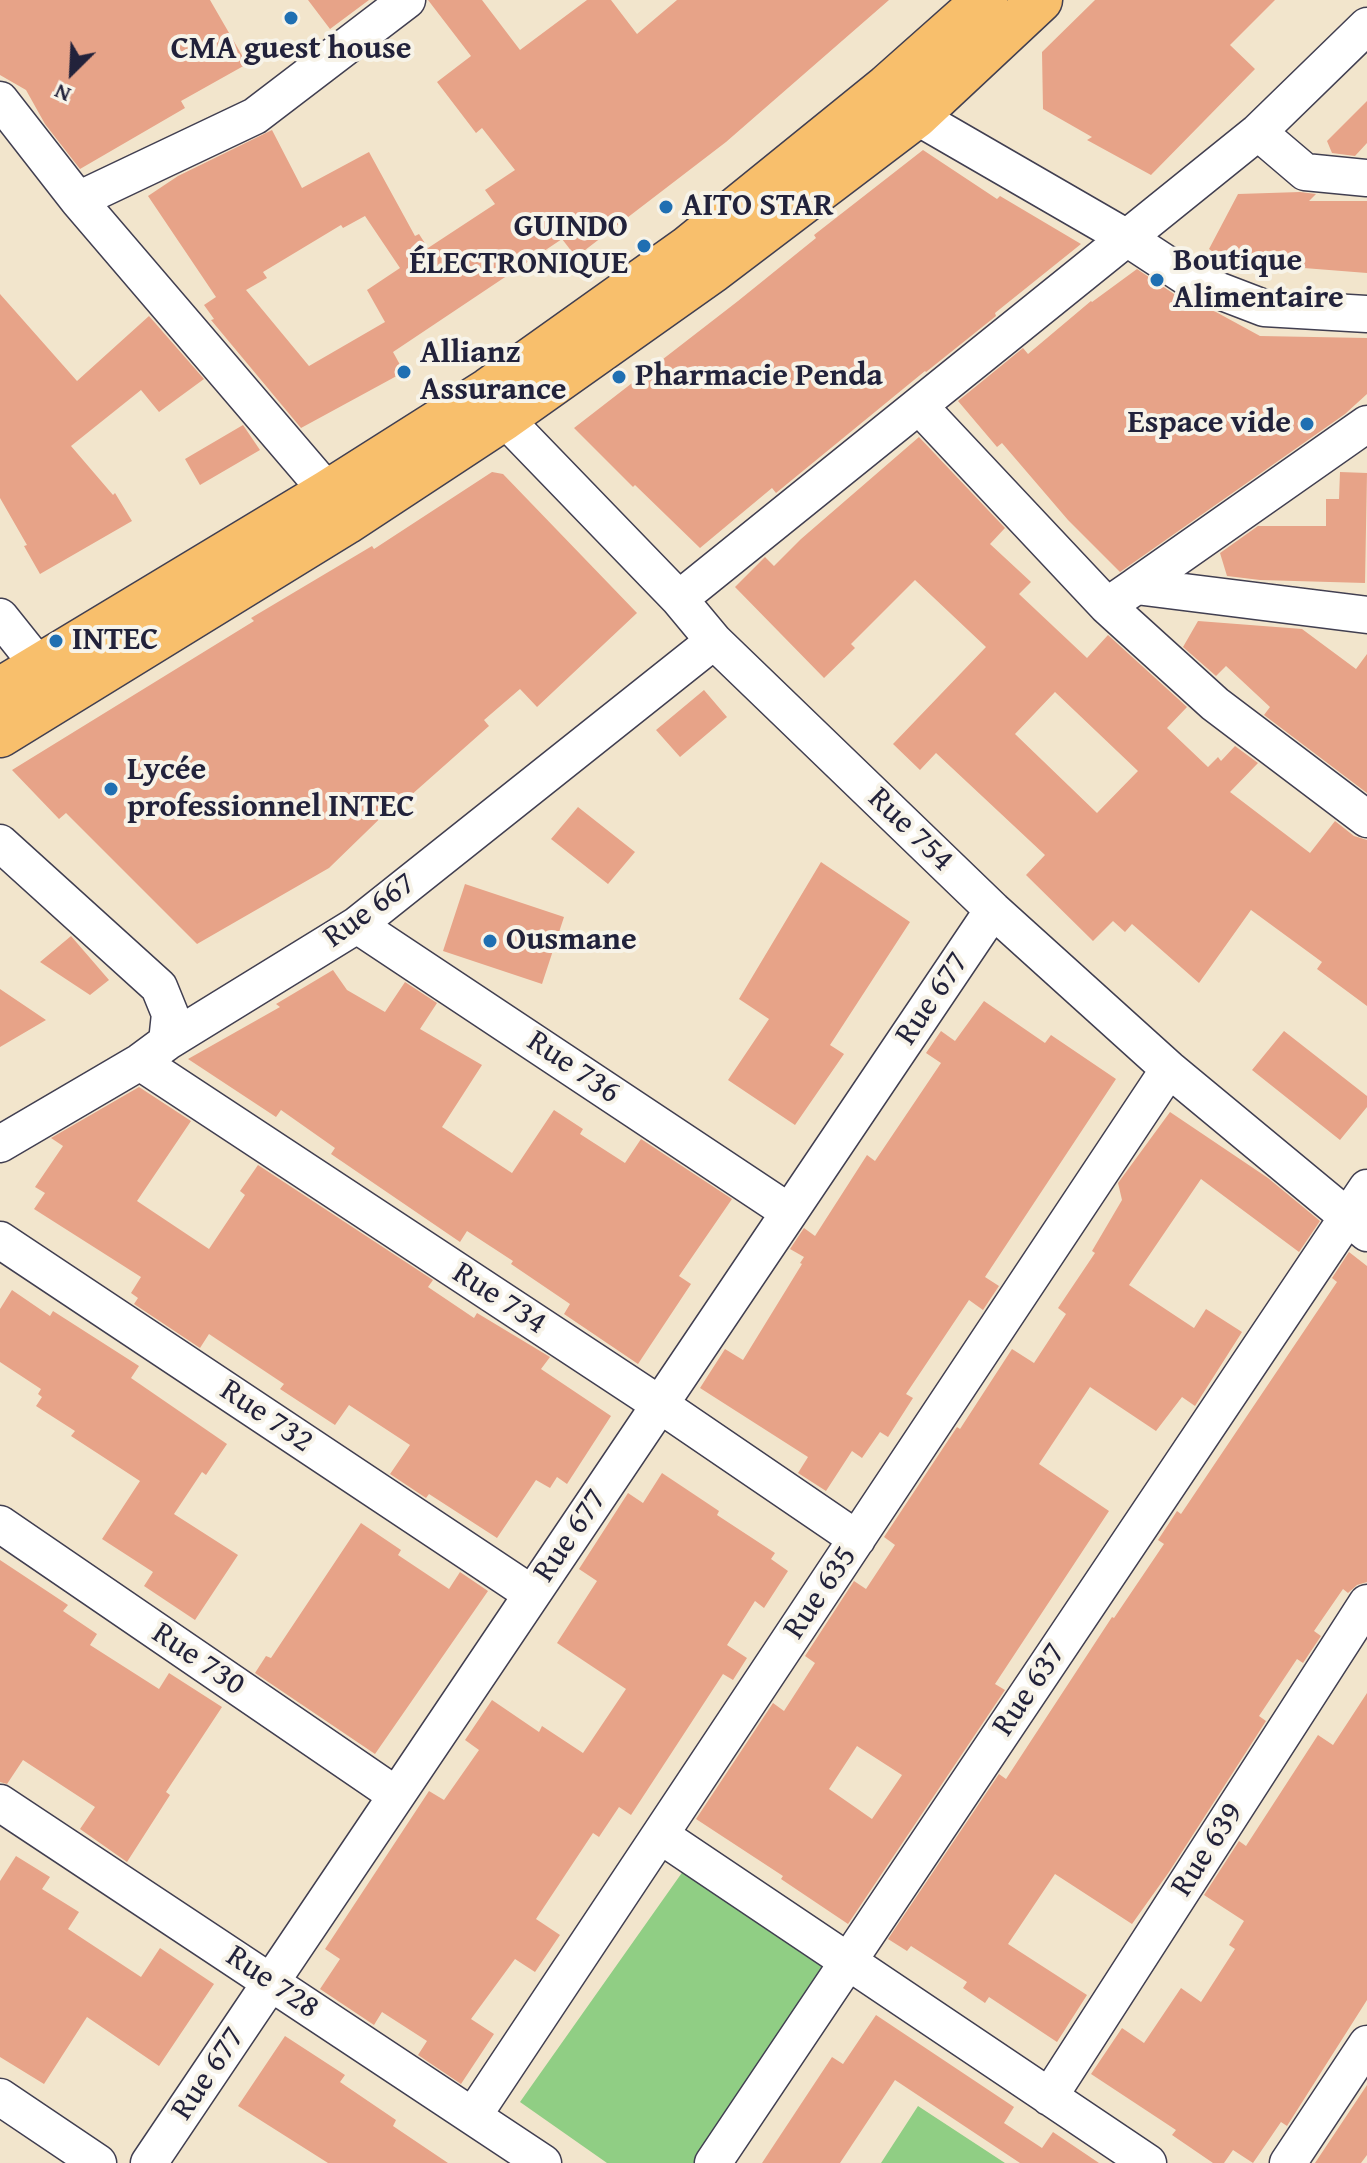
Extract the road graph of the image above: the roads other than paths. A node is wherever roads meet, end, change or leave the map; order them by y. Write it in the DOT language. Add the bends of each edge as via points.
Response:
graph roads {
  1 [pos="407,0"];
  2 [pos="985,0"];
  3 [pos="1040,0"];
  4 [pos="1367,26"];
  5 [pos="0,100"];
  6 [pos="901,102"];
  7 [pos="1258,132"];
  8 [pos="1367,178"];
  9 [pos="78,200"];
  10 [pos="1127,238"];
  11 [pos="1367,314"];
  12 [pos="497,404"];
  13 [pos="919,406"];
  14 [pos="1367,424"];
  15 [pos="328,492"];
  16 [pos="1122,596"];
  17 [pos="679,599"];
  18 [pos="1367,615"];
  19 [pos="0,617"];
  20 [pos="714,641"];
  21 [pos="40,667"];
  22 [pos="0,690"];
  23 [pos="0,735"];
  24 [pos="1367,819"];
  25 [pos="0,843"];
  26 [pos="993,910"];
  27 [pos="357,925"];
  28 [pos="154,1052"];
  29 [pos="1169,1069"];
  30 [pos="0,1144"];
  31 [pos="1367,1188"];
  32 [pos="789,1212"];
  33 [pos="1357,1225"];
  34 [pos="0,1240"];
  35 [pos="659,1404"];
  36 [pos="0,1524"];
  37 [pos="857,1539"];
  38 [pos="532,1594"];
  39 [pos="1367,1603"];
  40 [pos="396,1795"];
  41 [pos="0,1803"];
  42 [pos="660,1835"];
  43 [pos="848,1962"];
  44 [pos="270,1982"];
  45 [pos="1367,2044"];
  46 [pos="0,2097"];
  47 [pos="1049,2097"];
  48 [pos="473,2116"];
  49 [pos="98,2163"];
  50 [pos="149,2163"];
  51 [pos="543,2163"];
  52 [pos="713,2163"];
  53 [pos="1148,2163"];
  54 [pos="1288,2163"];
  1 -- 9 [label="street" via="255,116"];
  2 -- 6 [label="main road"];
  3 -- 6 [label="main road"];
  4 -- 7 [label="street"];
  5 -- 9 [label="street"];
  6 -- 10 [label="street"];
  6 -- 12 [label="main road" via="687,249"];
  7 -- 8 [label="street" via="1305,172"];
  7 -- 10 [label="street"];
  9 -- 15 [label="street"];
  10 -- 11 [label="street" via="1191,280 1264,308"];
  10 -- 13 [label="street"];
  12 -- 15 [label="main road"];
  12 -- 17 [label="street, Rue 754"];
  12 -- 23 [label="main road" via="346,522"];
  13 -- 16 [label="street"];
  13 -- 17 [label="street"];
  14 -- 16 [label="street"];
  15 -- 21 [label="main road"];
  16 -- 18 [label="street"];
  16 -- 24 [label="street" via="1215,704"];
  17 -- 20 [label="street, Rue 754"];
  19 -- 21 [label="street"];
  20 -- 26 [label="street, Rue 754"];
  20 -- 27 [label="street, Rue 667"];
  21 -- 22 [label="main road"];
  25 -- 28 [label="street" via="159,987 170,1014"];
  26 -- 29 [label="street, Rue 754"];
  26 -- 32 [label="street, Rue 677"];
  27 -- 28 [label="street, Rue 667"];
  27 -- 32 [label="street, Rue 736"];
  28 -- 30 [label="street, Rue 667"];
  28 -- 35 [label="street, Rue 734"];
  29 -- 33 [label="street, Rue 754"];
  29 -- 37 [label="street, Rue 635"];
  31 -- 33 [label="street, Rue 637"];
  32 -- 35 [label="street, Rue 677"];
  33 -- 43 [label="street, Rue 637"];
  34 -- 38 [label="street, Rue 732"];
  35 -- 37 [label="street, Rue 734"];
  35 -- 38 [label="street, Rue 677"];
  36 -- 40 [label="street, Rue 730"];
  37 -- 42 [label="street, Rue 635"];
  38 -- 40 [label="street, Rue 677"];
  39 -- 47 [label="street, Rue 639"];
  40 -- 44 [label="street, Rue 677"];
  41 -- 44 [label="street, Rue 728"];
  42 -- 43 [label="street"];
  42 -- 48 [label="street, Rue 635"];
  43 -- 47 [label="street"];
  43 -- 52 [label="street, Rue 637"];
  44 -- 48 [label="street, Rue 728"];
  44 -- 50 [label="street, Rue 677"];
  45 -- 54 [label="street"];
  46 -- 49 [label="street"];
  47 -- 53 [label="street"];
  48 -- 51 [label="street, Rue 728"];
}
